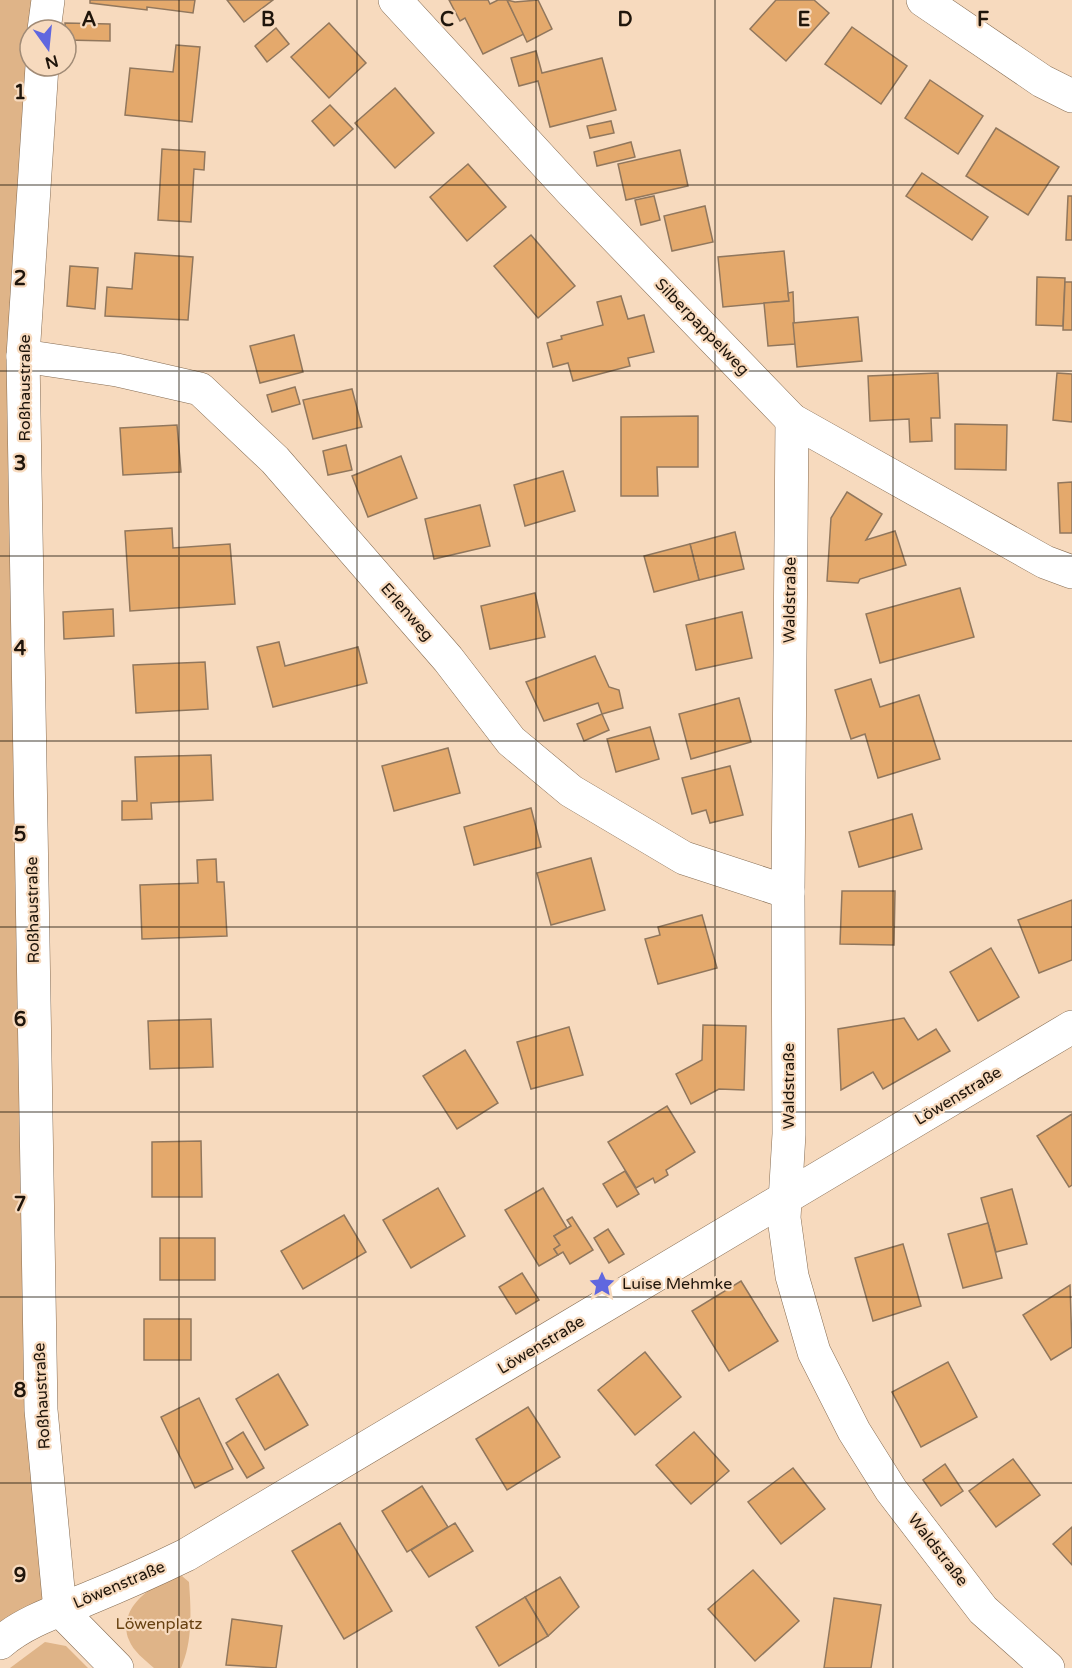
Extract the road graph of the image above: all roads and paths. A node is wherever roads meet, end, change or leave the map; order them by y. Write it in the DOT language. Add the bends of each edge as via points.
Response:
graph roads {
  1 [pos="48,0"];
  2 [pos="394,0"];
  3 [pos="923,0"];
  4 [pos="46,18"];
  5 [pos="41,78"];
  6 [pos="1072,96"];
  7 [pos="23,356"];
  8 [pos="792,420"];
  9 [pos="1072,572"];
  10 [pos="788,892"];
  11 [pos="1072,1027"];
  12 [pos="786,1198"];
  13 [pos="60,1610"];
  14 [pos="0,1643"];
  15 [pos="117,1668"];
  16 [pos="1048,1668"];
  1 -- 4 [label="street"];
  2 -- 8 [label="street, Silberpappelweg"];
  3 -- 6 [label="street" via="1042,81"];
  5 -- 7 [label="street, Roßhaustraße"];
  7 -- 10 [label="street, Erlenweg" via="117,369 200,389 283,469 448,659 511,741 571,791 684,858"];
  7 -- 13 [label="street, Roßhaustraße" via="40,1410"];
  8 -- 9 [label="street, Silberpappelweg" via="1045,562"];
  8 -- 10 [label="street, Waldstraße"];
  10 -- 12 [label="street, Waldstraße"];
  11 -- 12 [label="street, Löwenstraße"];
  12 -- 13 [label="street, Löwenstraße" via="186,1555"];
  12 -- 16 [label="street, Waldstraße" via="784,1218 792,1276 814,1352 854,1431 891,1490 983,1610"];
  13 -- 14 [label="street, Löwenstraße" via="10,1634"];
  13 -- 15 [label="street"];
}
